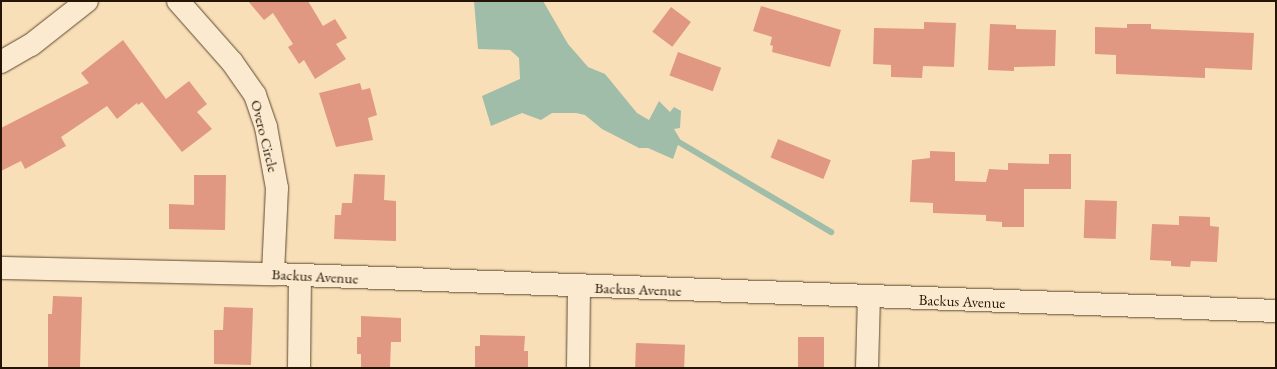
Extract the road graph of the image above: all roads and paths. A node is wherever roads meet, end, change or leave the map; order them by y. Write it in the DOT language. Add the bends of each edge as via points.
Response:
graph roads {
  1 [pos="87,1"];
  2 [pos="178,1"];
  3 [pos="1,62"];
  4 [pos="1,267"];
  5 [pos="273,274"];
  6 [pos="300,276"];
  7 [pos="579,287"];
  8 [pos="868,298"];
  9 [pos="1276,311"];
  10 [pos="299,368"];
  11 [pos="578,368"];
  12 [pos="867,368"];
  1 -- 3 [label="street" via="31,45"];
  2 -- 5 [label="street, Overo Circle" via="232,62 255,95 266,127 277,188"];
  4 -- 5 [label="street, Backus Avenue"];
  5 -- 6 [label="street, Backus Avenue"];
  6 -- 7 [label="street, Backus Avenue"];
  6 -- 10 [label="street"];
  7 -- 8 [label="street, Backus Avenue"];
  7 -- 11 [label="street"];
  8 -- 9 [label="street, Backus Avenue"];
  8 -- 12 [label="street"];
}
